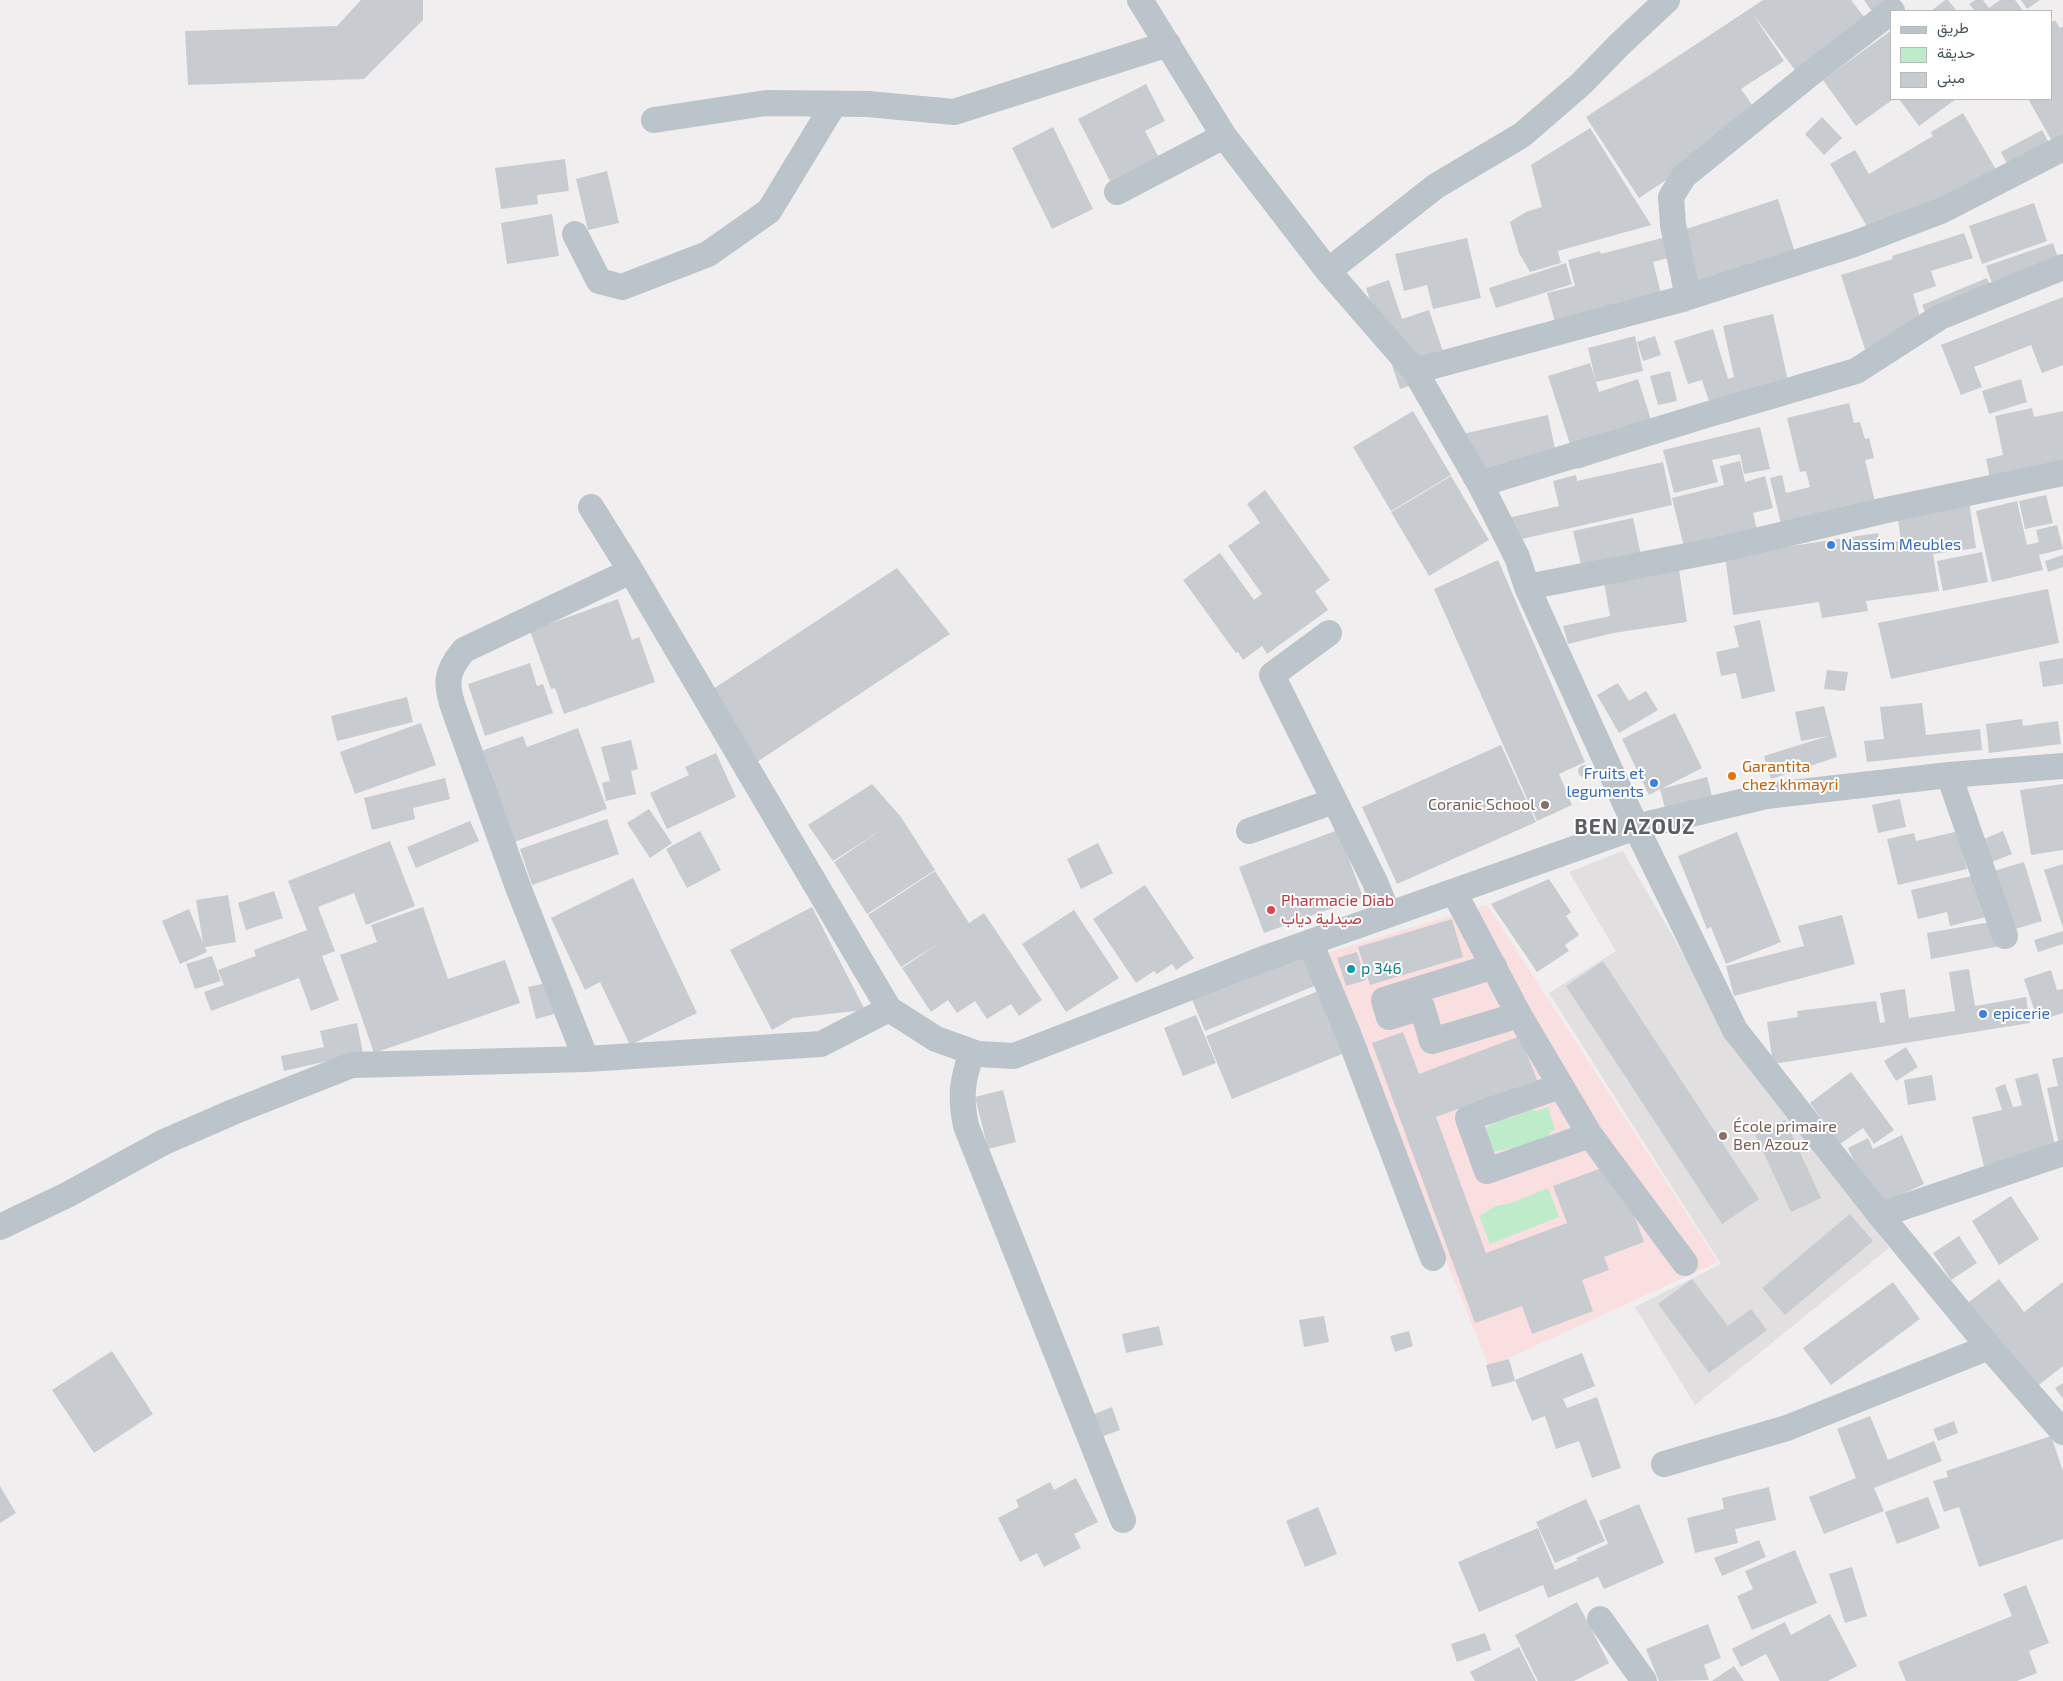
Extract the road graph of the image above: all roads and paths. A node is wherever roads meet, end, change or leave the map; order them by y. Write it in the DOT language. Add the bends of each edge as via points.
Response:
graph roads {
  1 [pos="1140,0"];
  2 [pos="1668,0"];
  3 [pos="1907,0"];
  4 [pos="1893,10"];
  5 [pos="1890,13"];
  6 [pos="1168,44"];
  7 [pos="834,104"];
  8 [pos="654,120"];
  9 [pos="1224,136"];
  10 [pos="2063,148"];
  11 [pos="1117,192"];
  12 [pos="576,234"];
  13 [pos="2063,267"];
  14 [pos="1328,271"];
  15 [pos="1688,297"];
  16 [pos="1415,371"];
  17 [pos="2063,473"];
  18 [pos="1480,484"];
  19 [pos="591,507"];
  20 [pos="631,571"];
  21 [pos="1527,587"];
  22 [pos="1329,633"];
  23 [pos="2063,766"];
  24 [pos="1949,775"];
  25 [pos="1334,801"];
  26 [pos="1636,827"];
  27 [pos="1250,831"];
  28 [pos="1454,892"];
  29 [pos="1388,914"];
  30 [pos="2005,936"];
  31 [pos="1310,942"];
  32 [pos="1494,966"];
  33 [pos="889,1010"];
  34 [pos="1518,1015"];
  35 [pos="972,1052"];
  36 [pos="586,1059"];
  37 [pos="1560,1086"];
  38 [pos="1590,1135"];
  39 [pos="2063,1153"];
  40 [pos="1880,1215"];
  41 [pos="0,1227"];
  42 [pos="1433,1258"];
  43 [pos="1685,1263"];
  44 [pos="1989,1347"];
  45 [pos="2063,1432"];
  46 [pos="1664,1464"];
  47 [pos="1123,1520"];
  48 [pos="1600,1619"];
  49 [pos="1644,1681"];
  1 -- 6 [label="street"];
  2 -- 14 [label="street" via="1582,83 1522,135 1436,186"];
  3 -- 4 [label="street"];
  5 -- 15 [label="street" via="1684,176 1671,197 1673,225"];
  6 -- 7 [label="street" via="954,112"];
  6 -- 9 [label="street"];
  7 -- 8 [label="street" via="766,103"];
  7 -- 12 [label="street" via="769,211 708,254 622,287 599,281"];
  9 -- 11 [label="street"];
  9 -- 14 [label="street"];
  10 -- 15 [label="street" via="1942,210 1854,244"];
  13 -- 18 [label="street" via="1940,317 1856,372"];
  14 -- 16 [label="street"];
  15 -- 16 [label="street"];
  16 -- 18 [label="street"];
  17 -- 21 [label="street" via="1718,550"];
  18 -- 21 [label="street" via="1517,557"];
  19 -- 20 [label="street"];
  20 -- 33 [label="street"];
  20 -- 36 [label="street" via="464,650 453,663 448,677 449,695 458,722"];
  21 -- 26 [label="street"];
  22 -- 25 [label="street" via="1272,675"];
  23 -- 24 [label="street"];
  24 -- 26 [label="street" via="1766,796"];
  24 -- 30 [label="street"];
  25 -- 27 [label="street"];
  25 -- 29 [label="street"];
  26 -- 28 [label="street"];
  26 -- 40 [label="street" via="1735,1030"];
  28 -- 29 [label="street"];
  28 -- 32 [label="street"];
  29 -- 31 [label="street"];
  31 -- 35 [label="street" via="1014,1056"];
  31 -- 42 [label="street"];
  32 -- 34 [label="street"];
  32 -- 34 [label="street" via="1384,1000 1389,1017 1422,1007 1432,1042"];
  33 -- 35 [label="street" via="936,1039"];
  33 -- 36 [label="street" via="821,1044"];
  34 -- 37 [label="street"];
  35 -- 47 [label="street" via="965,1071 962,1102 966,1126"];
  36 -- 41 [label="street" via="352,1065 164,1142"];
  37 -- 38 [label="street"];
  37 -- 38 [label="street" via="1468,1118 1487,1171"];
  38 -- 43 [label="street"];
  39 -- 40 [label="street"];
  40 -- 44 [label="street"];
  44 -- 45 [label="street"];
  44 -- 46 [label="street" via="1787,1428"];
  48 -- 49 [label="street"];
}
